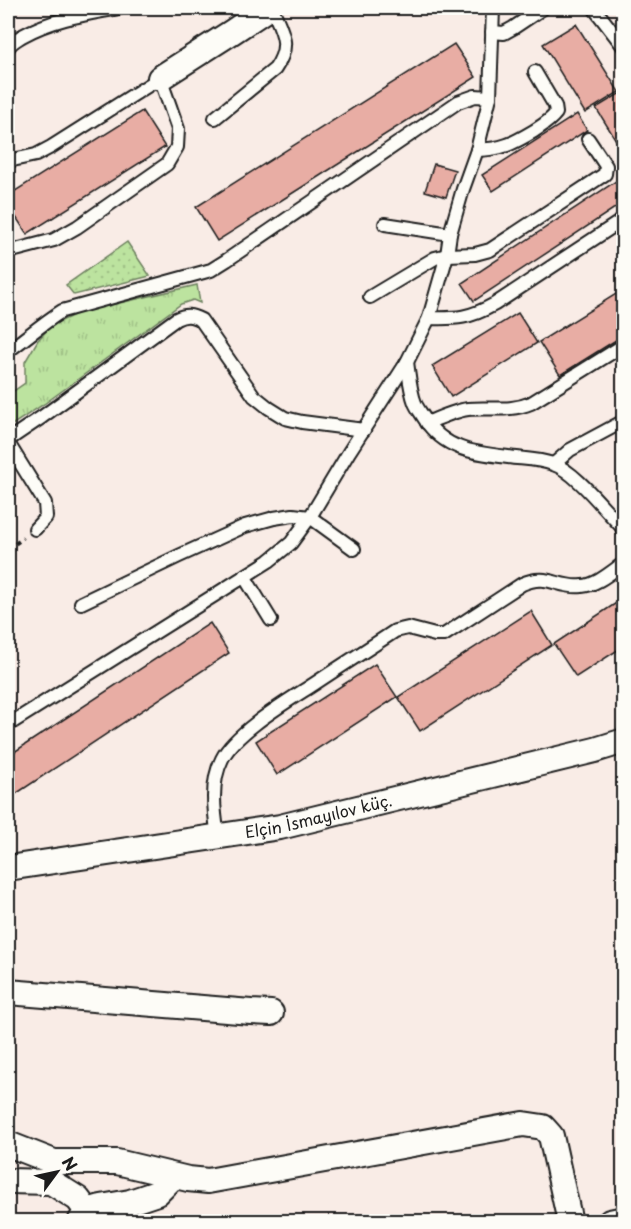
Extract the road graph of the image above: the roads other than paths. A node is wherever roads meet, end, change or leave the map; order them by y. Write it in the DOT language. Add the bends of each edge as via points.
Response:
graph roads {
  1 [pos="119,8"];
  2 [pos="270,8"];
  3 [pos="493,8"];
  4 [pos="543,8"];
  5 [pos="594,8"];
  6 [pos="492,32"];
  7 [pos="624,47"];
  8 [pos="8,48"];
  9 [pos="535,72"];
  10 [pos="160,78"];
  11 [pos="490,97"];
  12 [pos="215,118"];
  13 [pos="588,139"];
  14 [pos="477,150"];
  15 [pos="8,161"];
  16 [pos="624,219"];
  17 [pos="385,224"];
  18 [pos="450,234"];
  19 [pos="8,252"];
  20 [pos="447,255"];
  21 [pos="370,297"];
  22 [pos="429,318"];
  23 [pos="624,345"];
  24 [pos="8,351"];
  25 [pos="407,362"];
  26 [pos="624,421"];
  27 [pos="427,423"];
  28 [pos="364,430"];
  29 [pos="8,441"];
  30 [pos="554,464"];
  31 [pos="310,518"];
  32 [pos="35,529"];
  33 [pos="624,532"];
  34 [pos="354,549"];
  35 [pos="624,563"];
  36 [pos="244,576"];
  37 [pos="81,603"];
  38 [pos="271,620"];
  39 [pos="8,725"];
  40 [pos="624,741"];
  41 [pos="218,837"];
  42 [pos="8,868"];
  43 [pos="8,992"];
  44 [pos="271,1013"];
  45 [pos="8,1144"];
  46 [pos="174,1176"];
  47 [pos="8,1181"];
  48 [pos="84,1216"];
  49 [pos="624,1219"];
  50 [pos="570,1221"];
  51 [pos="610,1221"];
  1 -- 8 [label="lane" via="65,18 34,29"];
  2 -- 10 [label="street"];
  2 -- 12 [label="lane" via="283,37 282,59"];
  3 -- 6 [label="lane"];
  4 -- 6 [label="lane" via="504,33"];
  5 -- 7 [label="lane"];
  6 -- 11 [label="lane"];
  9 -- 14 [label="lane" via="555,106 551,120 514,143"];
  10 -- 15 [label="lane" via="51,147"];
  10 -- 19 [label="lane" via="178,129 177,147 167,164 54,240"];
  11 -- 14 [label="lane"];
  11 -- 24 [label="lane" via="475,96 458,102 211,270 62,311"];
  13 -- 20 [label="lane" via="606,166 605,174 490,250"];
  14 -- 18 [label="lane"];
  16 -- 22 [label="lane" via="481,312 456,319"];
  17 -- 18 [label="lane"];
  18 -- 20 [label="lane"];
  20 -- 21 [label="lane" via="435,258"];
  20 -- 22 [label="lane"];
  22 -- 25 [label="lane"];
  23 -- 27 [label="lane" via="520,408 469,409"];
  25 -- 27 [label="lane" via="415,404"];
  25 -- 28 [label="lane"];
  26 -- 30 [label="lane" via="570,450"];
  27 -- 30 [label="lane" via="441,439 456,447"];
  28 -- 29 [label="lane" via="302,422 269,408 254,396 201,320 185,315"];
  28 -- 31 [label="lane"];
  29 -- 32 [label="lane" via="45,503 46,517"];
  30 -- 33 [label="lane" via="580,483"];
  31 -- 34 [label="lane"];
  31 -- 36 [label="lane" via="291,543"];
  31 -- 37 [label="lane" via="293,515 245,526"];
  35 -- 41 [label="lane" via="596,582 582,586 543,578 531,580 444,635 408,628 395,631 269,713 234,741 222,759 215,780"];
  36 -- 38 [label="lane"];
  36 -- 39 [label="lane"];
  40 -- 41 [label="street, Elçin İsmayılov küç." via="280,827"];
  41 -- 42 [label="street, Elçin İsmayılov küç."];
  43 -- 44 [label="street"];
  45 -- 46 [label="street" via="54,1162 117,1162"];
  46 -- 48 [label="street" via="156,1192 101,1207"];
  46 -- 50 [label="street" via="208,1181 523,1124 543,1127 551,1136"];
  47 -- 48 [label="street" via="51,1182 78,1199"];
  49 -- 51 [label="street"];
}
